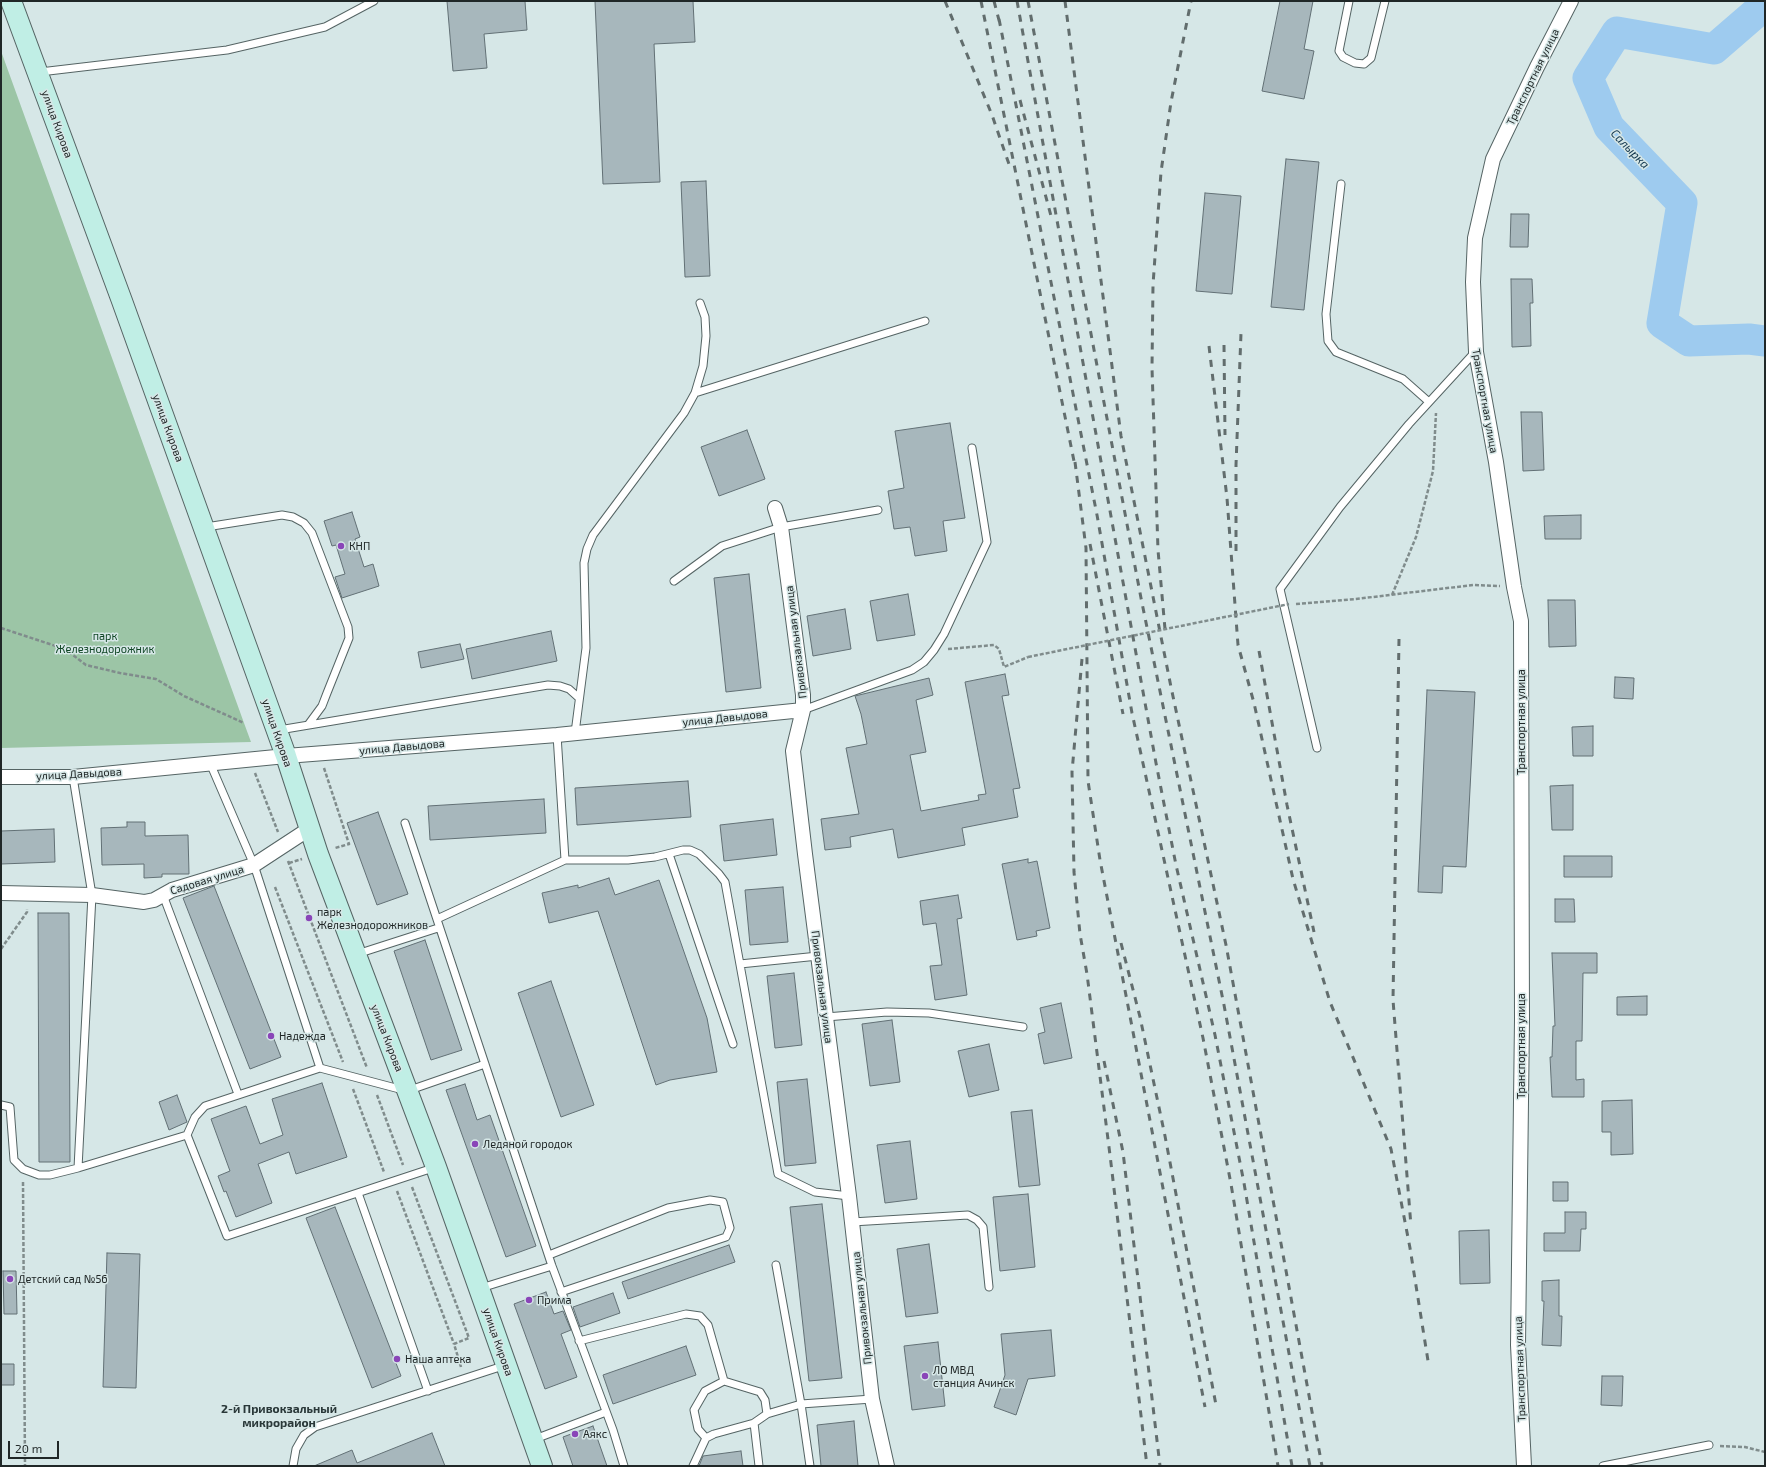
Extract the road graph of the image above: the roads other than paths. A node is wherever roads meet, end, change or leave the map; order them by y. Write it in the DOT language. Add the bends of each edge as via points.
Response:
graph roads {
  1 [pos="11,1"];
  2 [pos="374,1"];
  3 [pos="1349,1"];
  4 [pos="1385,1"];
  5 [pos="1571,1"];
  6 [pos="38,72"];
  7 [pos="1341,184"];
  8 [pos="700,303"];
  9 [pos="925,321"];
  10 [pos="1476,352"];
  11 [pos="695,393"];
  12 [pos="1429,402"];
  13 [pos="972,448"];
  14 [pos="775,508"];
  15 [pos="878,510"];
  16 [pos="781,527"];
  17 [pos="203,528"];
  18 [pos="674,581"];
  19 [pos="579,698"];
  20 [pos="803,710"];
  21 [pos="308,725"];
  22 [pos="276,730"];
  23 [pos="575,733"];
  24 [pos="557,735"];
  25 [pos="1317,748"];
  26 [pos="286,756"];
  27 [pos="210,763"];
  28 [pos="1,777"];
  29 [pos="73,777"];
  30 [pos="405,823"];
  31 [pos="309,829"];
  32 [pos="669,854"];
  33 [pos="565,860"];
  34 [pos="259,862"];
  35 [pos="1,893"];
  36 [pos="92,895"];
  37 [pos="163,895"];
  38 [pos="437,919"];
  39 [pos="438,928"];
  40 [pos="356,954"];
  41 [pos="818,956"];
  42 [pos="740,964"];
  43 [pos="826,1017"];
  44 [pos="1023,1027"];
  45 [pos="733,1044"];
  46 [pos="485,1064"];
  47 [pos="320,1068"];
  48 [pos="407,1091"];
  49 [pos="238,1094"];
  50 [pos="1,1105"];
  51 [pos="187,1135"];
  52 [pos="436,1167"];
  53 [pos="78,1168"];
  54 [pos="358,1193"];
  55 [pos="849,1196"];
  56 [pos="852,1222"];
  57 [pos="549,1255"];
  58 [pos="776,1265"];
  59 [pos="552,1266"];
  60 [pos="989,1287"];
  61 [pos="479,1288"];
  62 [pos="561,1292"];
  63 [pos="580,1341"];
  64 [pos="506,1365"];
  65 [pos="724,1381"];
  66 [pos="428,1391"];
  67 [pos="872,1399"];
  68 [pos="801,1404"];
  69 [pos="606,1412"];
  70 [pos="767,1414"];
  71 [pos="754,1424"];
  72 [pos="706,1438"];
  73 [pos="533,1440"];
  74 [pos="1709,1445"];
  75 [pos="294,1466"];
  76 [pos="542,1466"];
  77 [pos="624,1466"];
  78 [pos="693,1466"];
  79 [pos="759,1466"];
  80 [pos="810,1466"];
  81 [pos="887,1466"];
  82 [pos="1524,1466"];
  83 [pos="1603,1466"];
  1 -- 6 [label="main road, улица Кирова"];
  2 -- 6 [label="lane" via="324,27 227,50"];
  3 -- 4 [label="lane" via="1339,52 1355,63 1364,64 1373,52"];
  5 -- 10 [label="street, Транспортная улица" via="1494,159 1476,238 1473,282"];
  6 -- 17 [label="main road, улица Кирова"];
  7 -- 12 [label="lane" via="1326,314 1328,341 1336,352 1403,379"];
  8 -- 11 [label="lane" via="705,317 706,336 703,366"];
  9 -- 11 [label="lane"];
  10 -- 12 [label="lane"];
  10 -- 82 [label="street, Транспортная улица" via="1521,621 1522,1020 1518,1345"];
  11 -- 19 [label="lane" via="684,413 593,535 587,549 584,564 586,648"];
  12 -- 25 [label="lane" via="1340,507 1280,589"];
  13 -- 20 [label="lane" via="987,542 934,650 924,662 912,670"];
  14 -- 16 [label="street, Привокзальная улица"];
  15 -- 16 [label="lane"];
  16 -- 18 [label="lane" via="722,546"];
  16 -- 20 [label="street, Привокзальная улица"];
  17 -- 21 [label="lane" via="282,515 304,523 312,533 348,627 349,638 322,706"];
  17 -- 22 [label="main road, улица Кирова"];
  19 -- 21 [label="lane" via="569,689 548,685"];
  19 -- 23 [label="lane"];
  20 -- 23 [label="street, улица Давыдова"];
  20 -- 41 [label="street, Привокзальная улица" via="793,751"];
  21 -- 22 [label="lane"];
  22 -- 26 [label="main road, улица Кирова"];
  23 -- 24 [label="street, улица Давыдова"];
  24 -- 26 [label="street, улица Давыдова"];
  24 -- 33 [label="lane"];
  26 -- 27 [label="street, улица Давыдова"];
  26 -- 31 [label="main road, улица Кирова"];
  27 -- 29 [label="street, улица Давыдова"];
  27 -- 34 [label="lane"];
  28 -- 29 [label="street, улица Давыдова"];
  29 -- 36 [label="lane"];
  30 -- 38 [label="lane"];
  31 -- 34 [label="street, Садовая улица"];
  31 -- 40 [label="main road, улица Кирова"];
  32 -- 33 [label="lane" via="628,860"];
  32 -- 42 [label="lane" via="690,850 699,854 725,882"];
  32 -- 45 [label="lane"];
  33 -- 38 [label="lane"];
  34 -- 37 [label="street, Садовая улица"];
  34 -- 47 [label="lane"];
  35 -- 36 [label="street, Садовая улица"];
  36 -- 37 [label="street, Садовая улица" via="144,902"];
  36 -- 53 [label="lane"];
  37 -- 49 [label="lane"];
  38 -- 39 [label="lane"];
  39 -- 40 [label="lane"];
  39 -- 46 [label="lane"];
  40 -- 48 [label="main road, улица Кирова"];
  41 -- 42 [label="lane"];
  41 -- 43 [label="street, Привокзальная улица"];
  42 -- 55 [label="lane" via="778,1174 815,1192"];
  43 -- 44 [label="lane" via="887,1012 929,1013"];
  43 -- 55 [label="street, Привокзальная улица"];
  46 -- 48 [label="lane"];
  46 -- 57 [label="lane"];
  47 -- 48 [label="lane"];
  47 -- 49 [label="lane"];
  48 -- 52 [label="main road, улица Кирова"];
  49 -- 51 [label="lane" via="205,1106 195,1117"];
  50 -- 53 [label="lane" via="10,1107 14,1160 23,1169 39,1175 50,1175"];
  51 -- 53 [label="lane"];
  51 -- 54 [label="lane" via="227,1236"];
  52 -- 54 [label="lane"];
  52 -- 61 [label="main road, улица Кирова"];
  54 -- 66 [label="lane"];
  55 -- 56 [label="street, Привокзальная улица"];
  56 -- 60 [label="lane" via="968,1215 983,1227"];
  56 -- 67 [label="street, Привокзальная улица"];
  57 -- 59 [label="lane"];
  57 -- 62 [label="lane" via="668,1208 710,1200 723,1202 730,1228 726,1237"];
  58 -- 68 [label="lane"];
  59 -- 61 [label="lane"];
  59 -- 62 [label="lane"];
  61 -- 64 [label="main road, улица Кирова"];
  62 -- 63 [label="lane"];
  63 -- 65 [label="lane" via="686,1314 700,1316 708,1325"];
  63 -- 69 [label="lane"];
  64 -- 66 [label="lane"];
  64 -- 73 [label="main road, улица Кирова"];
  65 -- 70 [label="lane" via="760,1392 765,1400"];
  65 -- 72 [label="lane" via="705,1391 694,1410 698,1429"];
  66 -- 75 [label="lane" via="315,1427 304,1435 296,1449"];
  67 -- 68 [label="lane"];
  67 -- 81 [label="street, Привокзальная улица"];
  68 -- 70 [label="lane"];
  68 -- 80 [label="lane"];
  69 -- 73 [label="lane"];
  69 -- 77 [label="lane"];
  70 -- 71 [label="lane"];
  71 -- 72 [label="lane"];
  71 -- 79 [label="lane"];
  72 -- 78 [label="lane"];
  73 -- 76 [label="main road, улица Кирова"];
  74 -- 83 [label="lane"];
}
